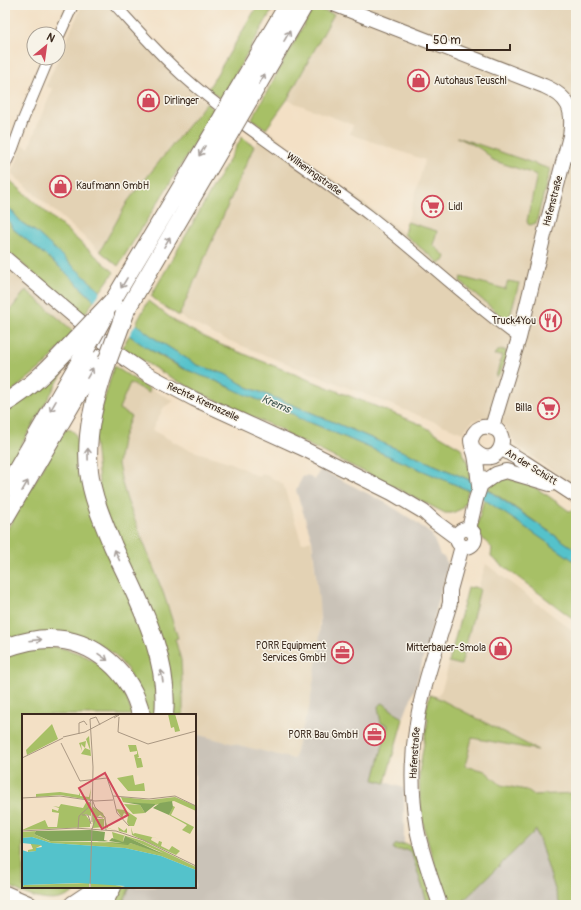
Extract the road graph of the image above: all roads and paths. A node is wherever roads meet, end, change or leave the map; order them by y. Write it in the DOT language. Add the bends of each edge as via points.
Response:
graph roads {
  1 [pos="73,5"];
  2 [pos="115,5"];
  3 [pos="336,5"];
  4 [pos="294,8"];
  5 [pos="63,26"];
  6 [pos="46,66"];
  7 [pos="5,165"];
  8 [pos="5,258"];
  9 [pos="119,308"];
  10 [pos="519,338"];
  11 [pos="93,352"];
  12 [pos="5,403"];
  13 [pos="492,427"];
  14 [pos="474,453"];
  15 [pos="494,456"];
  16 [pos="479,486"];
  17 [pos="561,486"];
  18 [pos="5,489"];
  19 [pos="576,496"];
  20 [pos="5,519"];
  21 [pos="465,536"];
  22 [pos="5,648"];
  23 [pos="141,714"];
  24 [pos="164,714"];
  25 [pos="110,888"];
  26 [pos="5,895"];
  27 [pos="94,897"];
  28 [pos="5,899"];
  29 [pos="13,905"];
  30 [pos="28,905"];
  31 [pos="73,905"];
  32 [pos="440,905"];
  1 -- 5 [label="street"];
  2 -- 10 [label="street, Wilheringstraße" via="182,75 217,104 370,216"];
  3 -- 10 [label="street, Hafenstraße" via="544,86 565,98 571,110 570,136"];
  4 -- 9 [label="main road, one-way, bridge" via="236,92 135,264"];
  9 -- 4 [label="main road, one-way, bridge" via="148,275 228,139"];
  6 -- 7 [label="street"];
  8 -- 21 [label="street, Rechte Kremszeile" via="120,356 147,374 194,399 306,450 424,512 437,513"];
  9 -- 11 [label="highway, bridge"];
  9 -- 11 [label="highway, bridge"];
  10 -- 13 [label="street, Hafenstraße"];
  11 -- 12 [label="highway" via="52,365 29,387"];
  11 -- 18 [label="main road, one-way"];
  20 -- 11 [label="main road, one-way"];
  24 -- 11 [label="highway, one-way" via="164,690 155,645 100,515 89,472 88,434 97,391"];
  13 -- 14 [label="street, Hafenstraße" via="485,426 475,432 471,441"];
  13 -- 15 [label="street" via="498,430 503,442"];
  14 -- 15 [label="street" via="485,458"];
  14 -- 16 [label="street, Hafenstraße"];
  15 -- 16 [label="street, Hafenstraße"];
  15 -- 17 [label="street, An der Schütt" via="519,458"];
  16 -- 17 [label="street, An der Schütt" via="501,472 512,472"];
  16 -- 21 [label="street, Hafenstraße"];
  17 -- 19 [label="street, An der Schütt"];
  21 -- 32 [label="street, Hafenstraße" via="450,590 450,602 421,704 413,750 412,773 418,831"];
  22 -- 23 [label="highway, one-way" via="33,640 51,639 68,641 93,651 108,660 121,674 132,689"];
  25 -- 27 [label="highway"];
  26 -- 30 [label="highway"];
  27 -- 31 [label="highway"];
  28 -- 29 [label="highway"];
}
